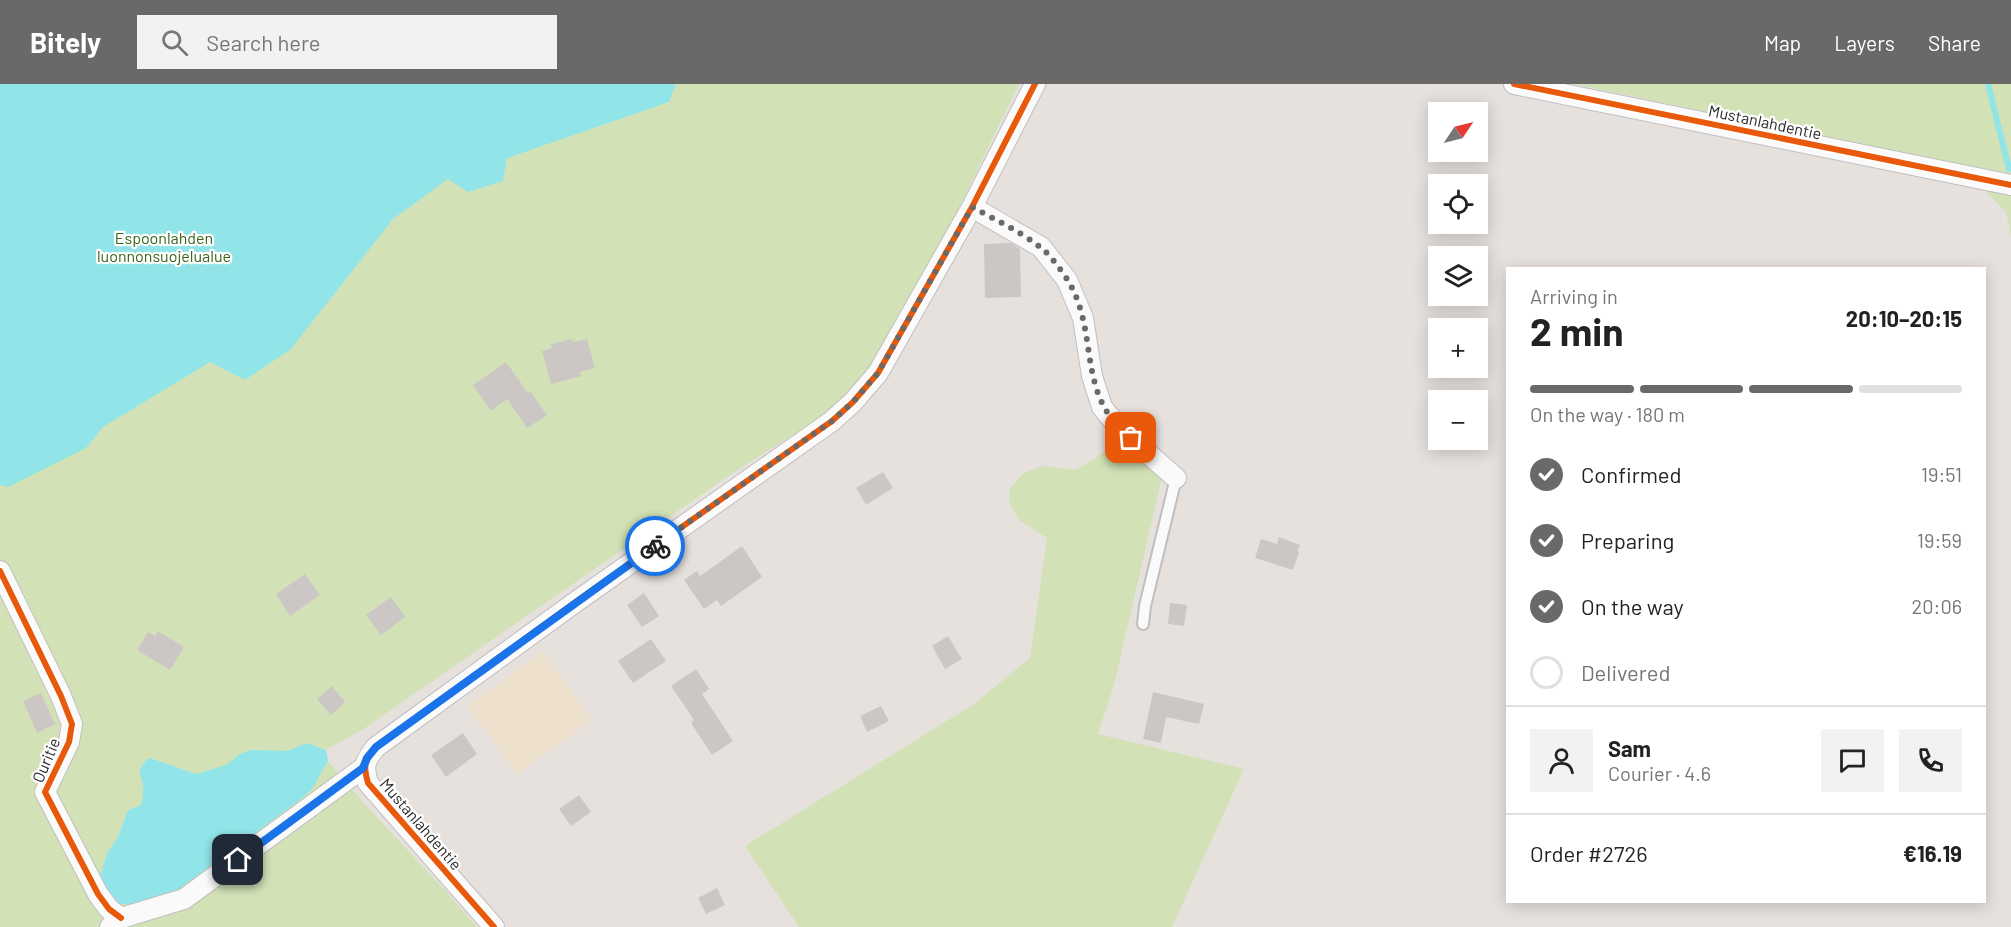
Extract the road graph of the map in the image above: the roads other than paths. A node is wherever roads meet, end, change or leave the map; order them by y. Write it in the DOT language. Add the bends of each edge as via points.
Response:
graph roads {
  1 [pos="1035,84"];
  2 [pos="1514,84"];
  3 [pos="2011,185"];
  4 [pos="972,207"];
  5 [pos="1176,478"];
  6 [pos="0,571"];
  7 [pos="1143,624"];
  8 [pos="363,768"];
  9 [pos="115,922"];
  10 [pos="494,927"];
  1 -- 4 [label="street, Mustanlahdentie"];
  2 -- 3 [label="street, Mustanlahdentie"];
  4 -- 5 [label="street" via="1041,247 1067,280 1083,318 1092,376 1102,407 1121,430"];
  4 -- 8 [label="street, Mustanlahdentie" via="878,373 853,402 814,434 376,747"];
  5 -- 7 [label="lane"];
  6 -- 9 [label="street, Ouritie" via="72,724 69,742 45,792"];
  8 -- 9 [label="street" via="184,899"];
  8 -- 10 [label="street, Mustanlahdentie" via="368,783"];
}
